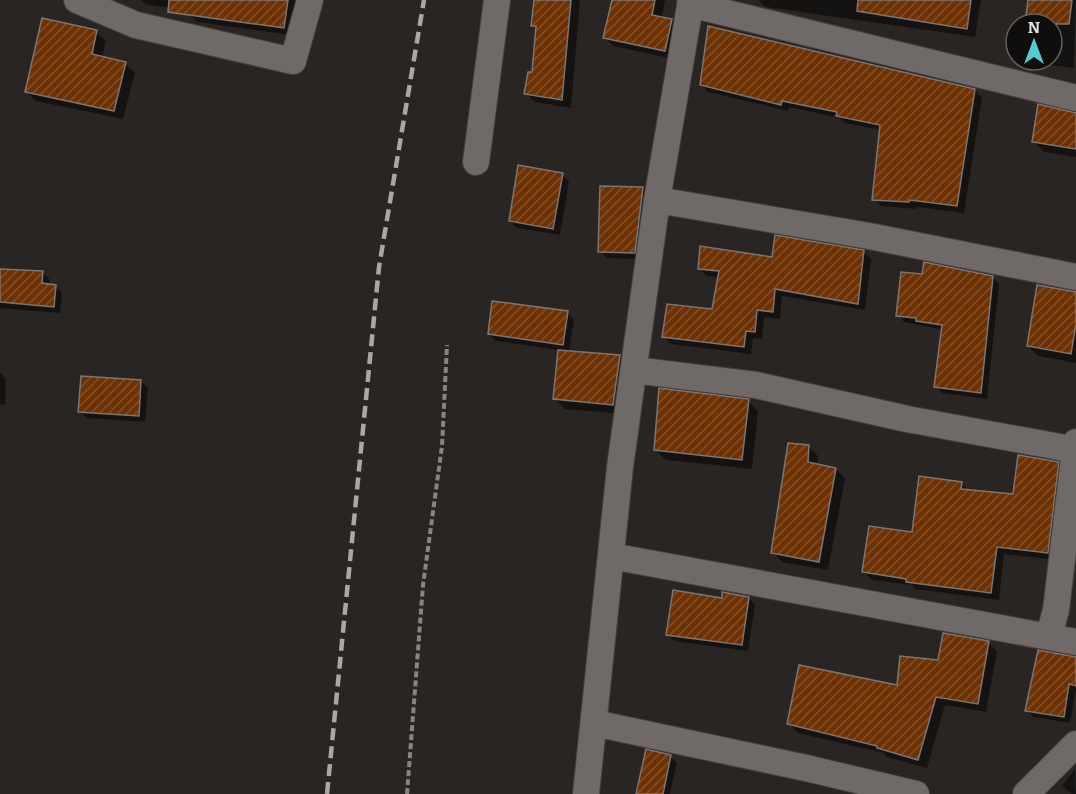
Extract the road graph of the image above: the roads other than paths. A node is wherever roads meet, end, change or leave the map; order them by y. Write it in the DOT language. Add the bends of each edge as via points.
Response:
graph roads {
  1 [pos="77,0"];
  2 [pos="310,0"];
  3 [pos="496,0"];
  4 [pos="691,2"];
  5 [pos="1076,98"];
  6 [pos="476,162"];
  7 [pos="657,200"];
  8 [pos="1076,277"];
  9 [pos="634,370"];
  10 [pos="1076,442"];
  11 [pos="1076,449"];
  12 [pos="611,556"];
  13 [pos="1049,635"];
  14 [pos="1076,642"];
  15 [pos="594,723"];
  16 [pos="1076,744"];
  17 [pos="586,794"];
  18 [pos="916,794"];
  19 [pos="1026,794"];
  1 -- 2 [label="street" via="136,25 294,61"];
  3 -- 6 [label="street"];
  4 -- 5 [label="street"];
  4 -- 7 [label="street"];
  7 -- 8 [label="street" via="889,239"];
  7 -- 9 [label="street"];
  9 -- 11 [label="street" via="756,385 907,419"];
  9 -- 12 [label="street"];
  10 -- 11 [label="street"];
  11 -- 13 [label="street" via="1056,610"];
  12 -- 13 [label="street"];
  12 -- 15 [label="street"];
  13 -- 14 [label="street"];
  15 -- 17 [label="street"];
  15 -- 18 [label="street"];
  16 -- 19 [label="street"];
}
